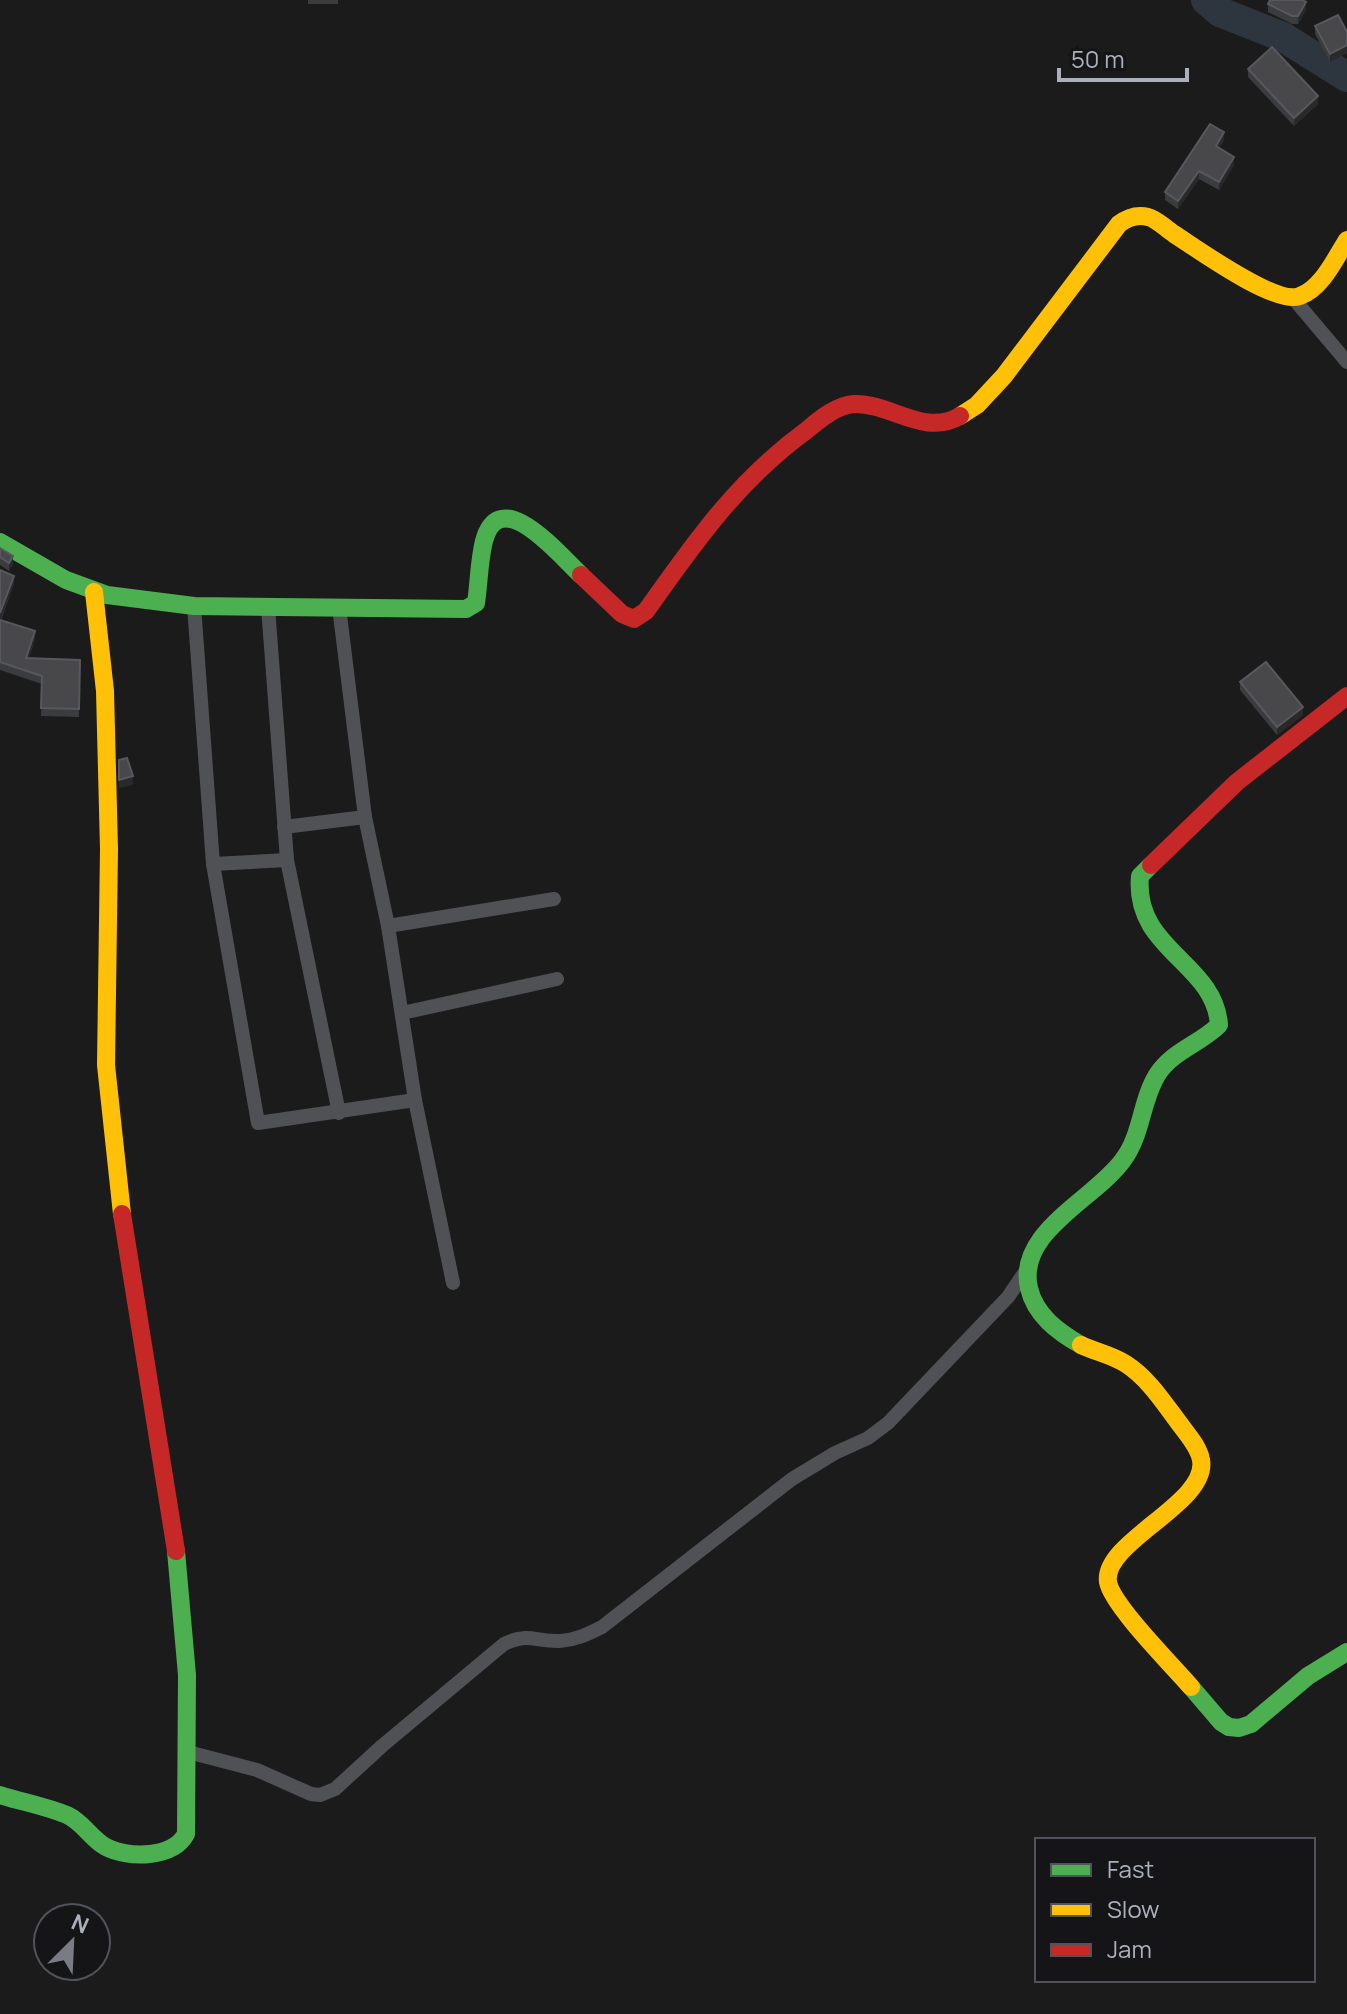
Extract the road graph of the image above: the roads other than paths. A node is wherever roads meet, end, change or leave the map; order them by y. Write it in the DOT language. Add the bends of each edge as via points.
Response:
graph roads {
  1 [pos="1347,240"];
  2 [pos="1293,298"];
  3 [pos="1347,362"];
  4 [pos="0,542"];
  5 [pos="94,592"];
  6 [pos="194,606"];
  7 [pos="268,607"];
  8 [pos="339,607"];
  9 [pos="1347,696"];
  10 [pos="365,817"];
  11 [pos="284,827"];
  12 [pos="287,860"];
  13 [pos="213,864"];
  14 [pos="554,899"];
  15 [pos="388,926"];
  16 [pos="557,979"];
  17 [pos="402,1013"];
  18 [pos="415,1100"];
  19 [pos="339,1113"];
  20 [pos="1027,1269"];
  21 [pos="453,1283"];
  22 [pos="1347,1652"];
  23 [pos="188,1752"];
  24 [pos="0,1795"];
  1 -- 2 [label="street" via="1308,292"];
  2 -- 3 [label="street"];
  2 -- 8 [label="street" via="1264,289 1148,217 1129,217 1011,367 967,413 930,423 869,406 839,406 715,515 640,617 622,614 513,516 494,520 488,530 472,607"];
  4 -- 5 [label="street"];
  5 -- 6 [label="street"];
  5 -- 23 [label="street" via="105,691 106,1065 123,1219 176,1547"];
  6 -- 7 [label="street"];
  6 -- 13 [label="street"];
  7 -- 8 [label="street"];
  7 -- 11 [label="street"];
  8 -- 10 [label="street"];
  9 -- 20 [label="street" via="1237,782 1140,876 1137,897 1148,921 1207,989 1220,1010 1219,1025 1166,1063 1131,1148 1092,1195 1046,1232"];
  10 -- 11 [label="street"];
  10 -- 15 [label="street"];
  11 -- 12 [label="street"];
  12 -- 13 [label="street"];
  12 -- 19 [label="street"];
  13 -- 19 [label="street" via="258,1123"];
  14 -- 15 [label="street"];
  15 -- 17 [label="street"];
  16 -- 17 [label="street"];
  17 -- 18 [label="street"];
  18 -- 19 [label="street"];
  18 -- 21 [label="street"];
  20 -- 22 [label="street" via="1035,1307 1050,1323 1079,1344 1130,1366 1200,1452 1200,1477 1188,1493 1109,1568 1112,1593 1131,1617 1229,1727 1251,1724 1308,1676"];
  20 -- 23 [label="street" via="998,1308 878,1430 792,1479 602,1627 564,1641 529,1636 504,1644 335,1789 311,1794 257,1770"];
  23 -- 24 [label="street" via="186,1834 174,1849 109,1849 67,1815"];
}
